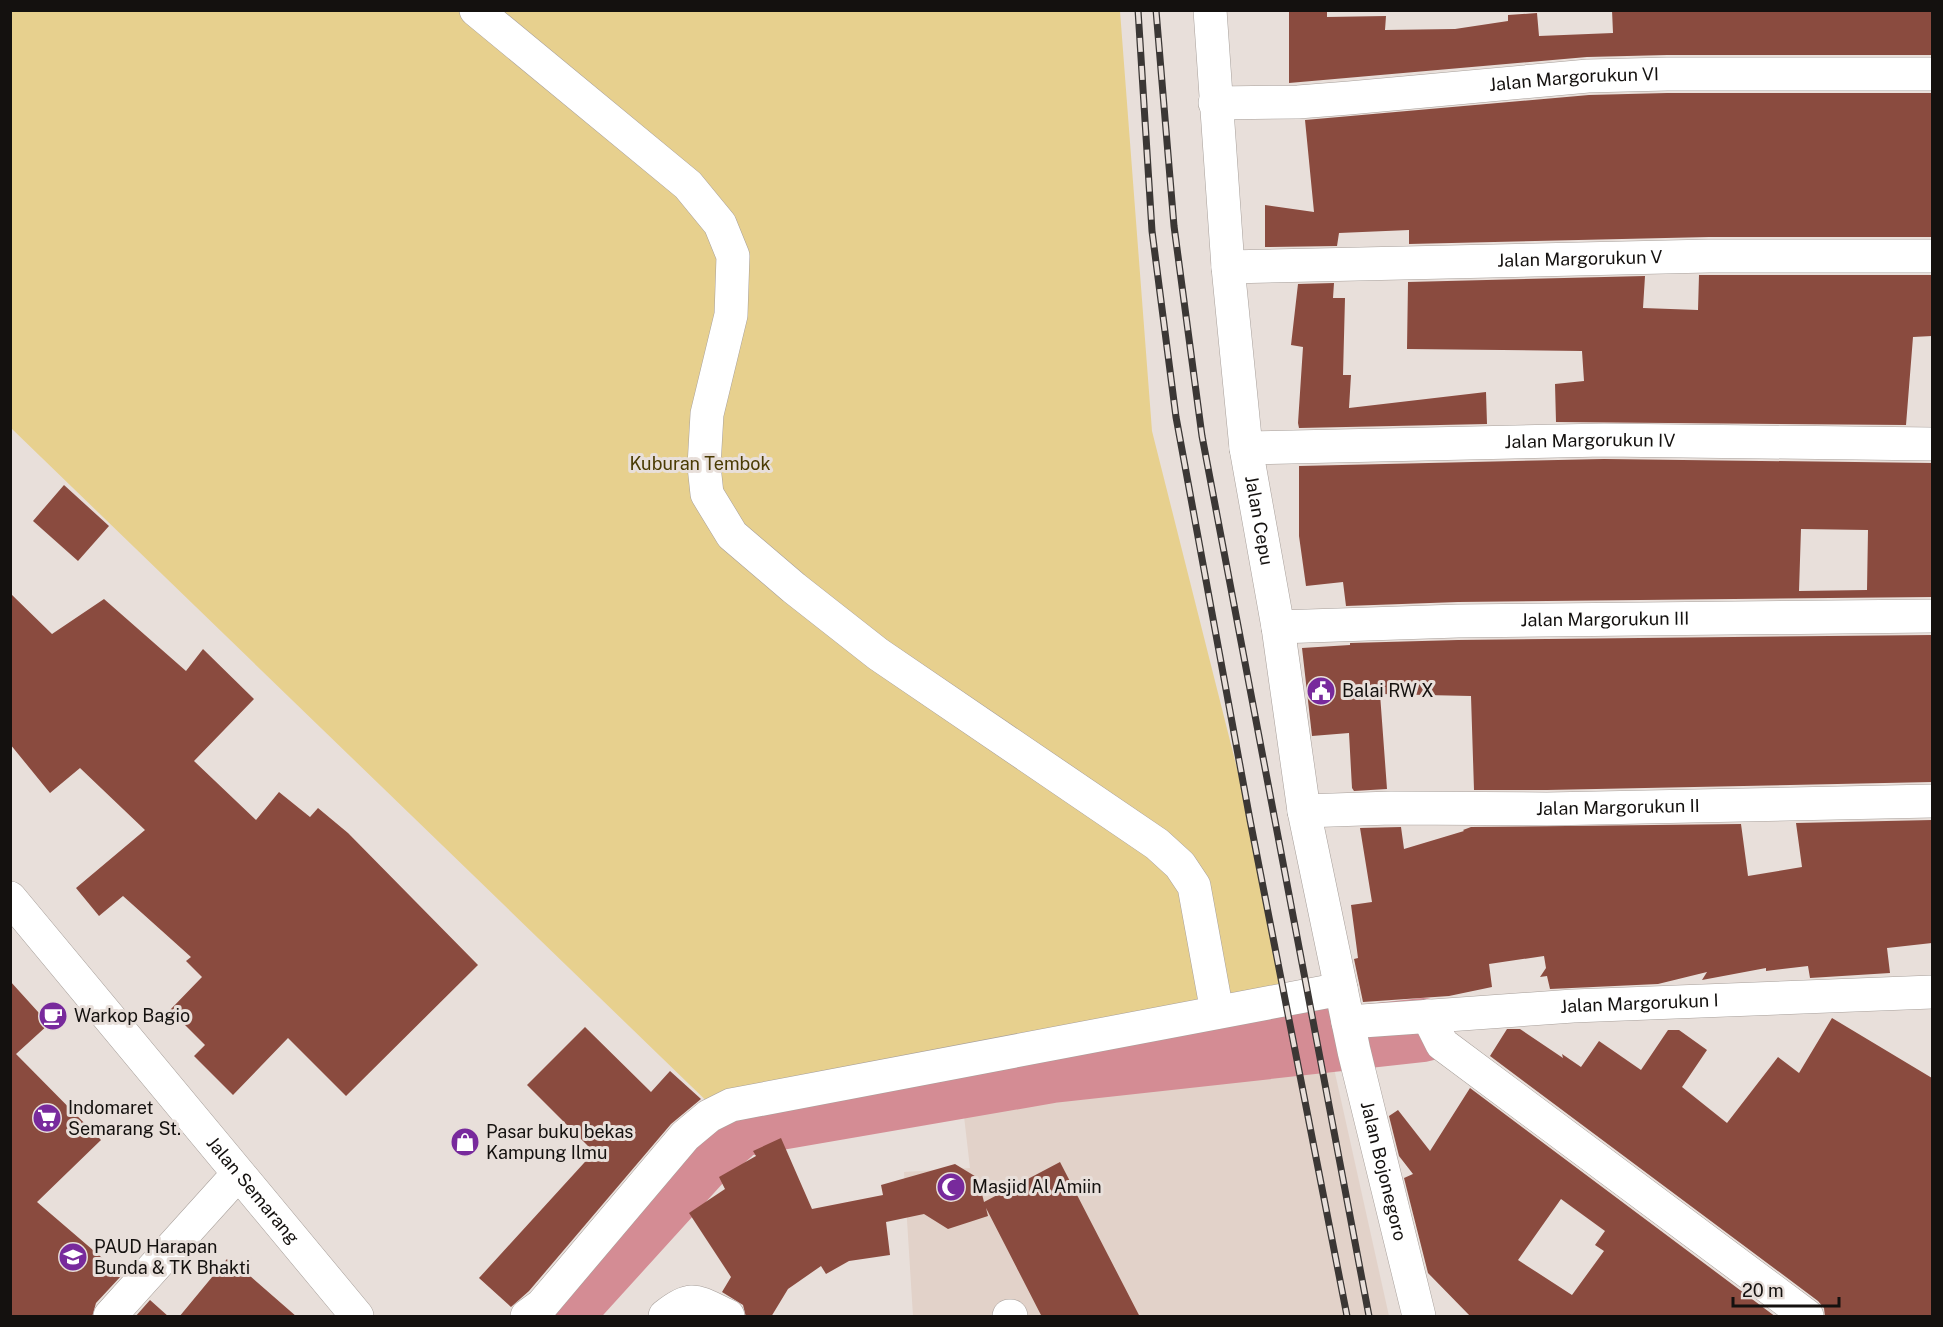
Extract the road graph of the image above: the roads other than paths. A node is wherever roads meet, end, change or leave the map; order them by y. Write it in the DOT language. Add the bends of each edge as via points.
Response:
graph roads {
  1 [pos="476,10"];
  2 [pos="1210,10"];
  3 [pos="1932,74"];
  4 [pos="1215,103"];
  5 [pos="1932,256"];
  6 [pos="1228,267"];
  7 [pos="1932,444"];
  8 [pos="1245,448"];
  9 [pos="1932,616"];
  10 [pos="1278,627"];
  11 [pos="1932,801"];
  12 [pos="1304,811"];
  13 [pos="10,898"];
  14 [pos="1341,989"];
  15 [pos="1932,992"];
  16 [pos="1217,1012"];
  17 [pos="1432,1025"];
  18 [pos="1350,1033"];
  19 [pos="238,1174"];
  20 [pos="110,1317"];
  21 [pos="357,1317"];
  22 [pos="527,1317"];
  23 [pos="664,1317"];
  24 [pos="728,1317"];
  25 [pos="1419,1317"];
  26 [pos="1807,1317"];
  1 -- 16 [label="street" via="688,185 720,224 733,256 731,315 707,414 704,466 707,494 732,535 878,654 1156,844 1180,865 1194,886"];
  2 -- 4 [label="street, Jalan Cepu"];
  3 -- 4 [label="street, Jalan Margorukun VI" via="1588,76 1339,99"];
  4 -- 6 [label="street, Jalan Cepu"];
  5 -- 6 [label="street, Jalan Margorukun V" via="1709,256"];
  6 -- 8 [label="street, Jalan Cepu"];
  7 -- 8 [label="street, Jalan Margorukun IV" via="1604,440"];
  8 -- 10 [label="street, Jalan Cepu"];
  9 -- 10 [label="street, Jalan Margorukun III"];
  10 -- 12 [label="street, Jalan Cepu"];
  11 -- 12 [label="street, Jalan Margorukun II"];
  12 -- 14 [label="street, Jalan Cepu"];
  13 -- 19 [label="street, Jalan Semarang"];
  14 -- 16 [label="street"];
  14 -- 18 [label="street, Jalan Cepu"];
  15 -- 17 [label="street, Jalan Margorukun I" via="1676,1001"];
  16 -- 22 [label="street" via="730,1105 685,1136 542,1305"];
  17 -- 18 [label="street, Jalan Margorukun I"];
  17 -- 26 [label="street" via="1442,1044"];
  18 -- 25 [label="street, Jalan Bojonegoro"];
  19 -- 20 [label="street"];
  19 -- 21 [label="street, Jalan Semarang"];
  23 -- 24 [label="street" via="688,1302"];
}
